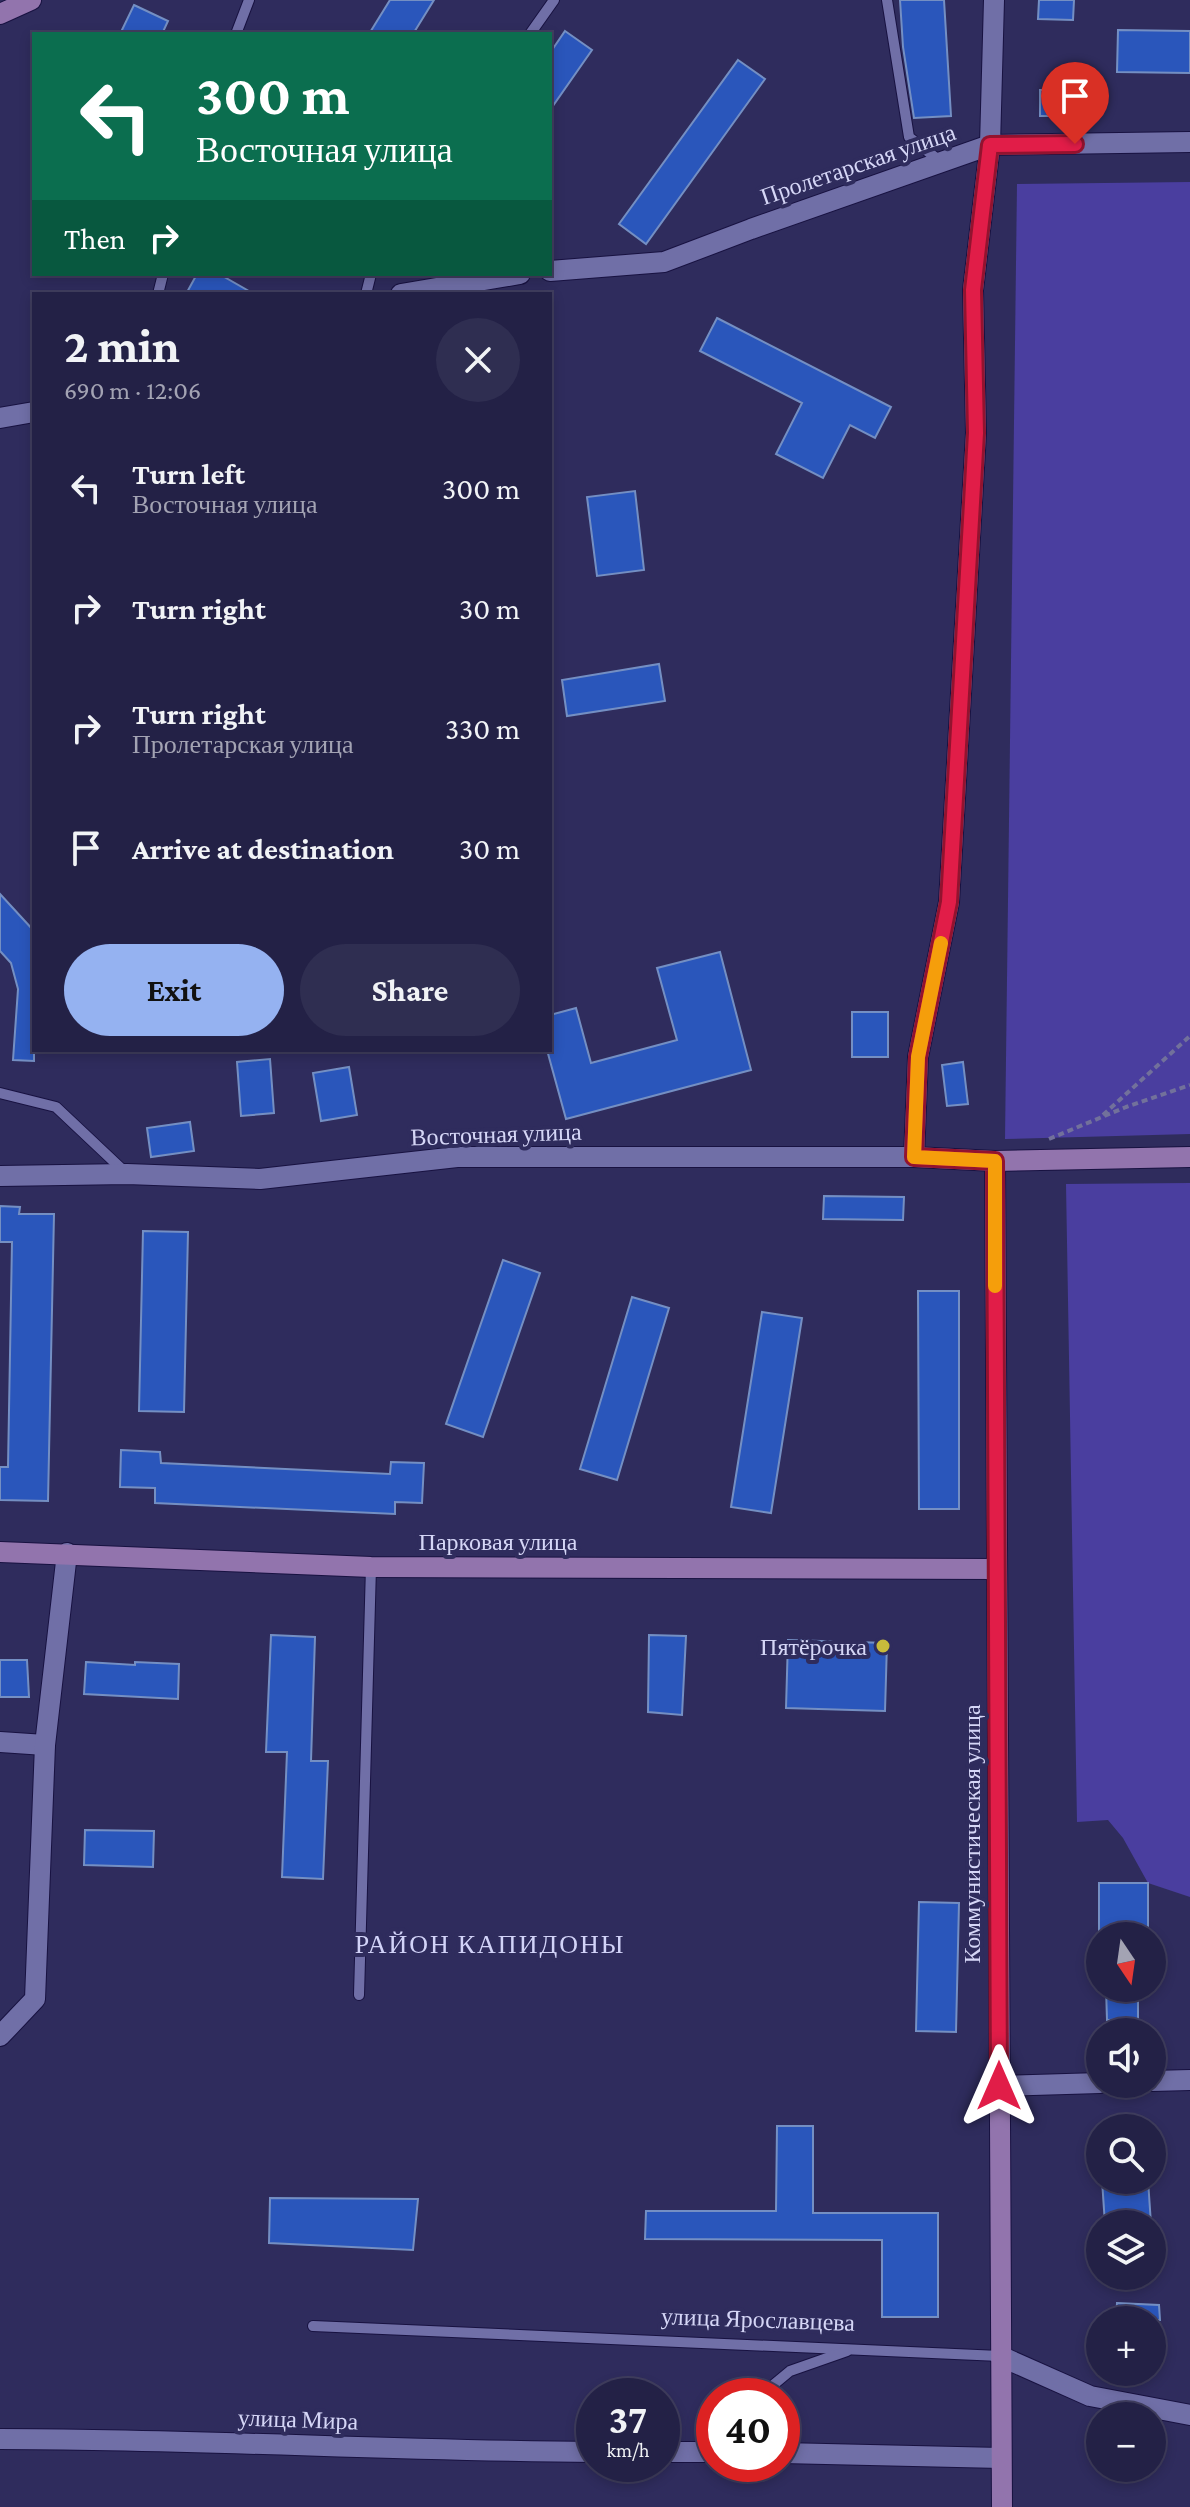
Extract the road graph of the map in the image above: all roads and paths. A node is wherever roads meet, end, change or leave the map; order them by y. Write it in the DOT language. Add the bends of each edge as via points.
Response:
graph roads {
  1 [pos="31,0"];
  2 [pos="249,0"];
  3 [pos="554,0"];
  4 [pos="887,0"];
  5 [pos="994,0"];
  6 [pos="0,14"];
  7 [pos="237,32"];
  8 [pos="531,32"];
  9 [pos="1190,142"];
  10 [pos="990,145"];
  11 [pos="941,162"];
  12 [pos="552,271"];
  13 [pos="508,276"];
  14 [pos="413,292"];
  15 [pos="32,412"];
  16 [pos="0,418"];
  17 [pos="1190,1036"];
  18 [pos="1190,1085"];
  19 [pos="0,1093"];
  20 [pos="1099,1119"];
  21 [pos="1047,1140"];
  22 [pos="914,1157"];
  23 [pos="1190,1157"];
  24 [pos="995,1161"];
  25 [pos="127,1174"];
  26 [pos="0,1176"];
  27 [pos="0,1552"];
  28 [pos="67,1553"];
  29 [pos="371,1567"];
  30 [pos="996,1569"];
  31 [pos="0,1742"];
  32 [pos="45,1745"];
  33 [pos="359,1995"];
  34 [pos="0,2036"];
  35 [pos="1190,2080"];
  36 [pos="1166,2081"];
  37 [pos="1086,2083"];
  38 [pos="999,2086"];
  39 [pos="313,2326"];
  40 [pos="852,2350"];
  41 [pos="1000,2356"];
  42 [pos="782,2378"];
  43 [pos="1190,2415"];
  44 [pos="0,2439"];
  45 [pos="576,2452"];
  46 [pos="800,2453"];
  47 [pos="1001,2458"];
  48 [pos="1002,2507"];
  1 -- 6 [label="street"];
  2 -- 7 [label="lane"];
  3 -- 8 [label="lane"];
  4 -- 11 [label="lane" via="909,137"];
  5 -- 10 [label="street"];
  9 -- 10 [label="street, Пролетарская улица"];
  10 -- 11 [label="street, Пролетарская улица"];
  10 -- 22 [label="street" via="973,290 976,433 949,902 918,1057"];
  11 -- 12 [label="street, Пролетарская улица" via="664,262"];
  13 -- 14 [label="street"];
  15 -- 16 [label="street"];
  17 -- 20 [label="path"];
  18 -- 20 [label="path"];
  19 -- 25 [label="lane" via="56,1107"];
  20 -- 21 [label="path"];
  22 -- 24 [label="street, Восточная улица"];
  22 -- 25 [label="street, Восточная улица" via="457,1157 260,1179"];
  23 -- 24 [label="street"];
  24 -- 30 [label="street, Коммунистическая улица"];
  25 -- 26 [label="street, Восточная улица"];
  27 -- 28 [label="street, Парковая улица"];
  28 -- 29 [label="street, Парковая улица"];
  28 -- 32 [label="street"];
  29 -- 30 [label="street, Парковая улица"];
  29 -- 33 [label="lane"];
  30 -- 38 [label="street, Коммунистическая улица"];
  31 -- 32 [label="street"];
  32 -- 34 [label="street" via="35,1999"];
  35 -- 36 [label="street"];
  37 -- 38 [label="street"];
  38 -- 41 [label="street, Коммунистическая улица"];
  39 -- 40 [label="lane, улица Ярославцева"];
  40 -- 41 [label="lane, улица Ярославцева"];
  40 -- 42 [label="lane"];
  41 -- 43 [label="street, улица Ярославцева" via="1090,2396"];
  41 -- 47 [label="street, Коммунистическая улица"];
  44 -- 45 [label="street, улица Мира"];
  46 -- 47 [label="street"];
  47 -- 48 [label="street, Коммунистическая улица"];
}
